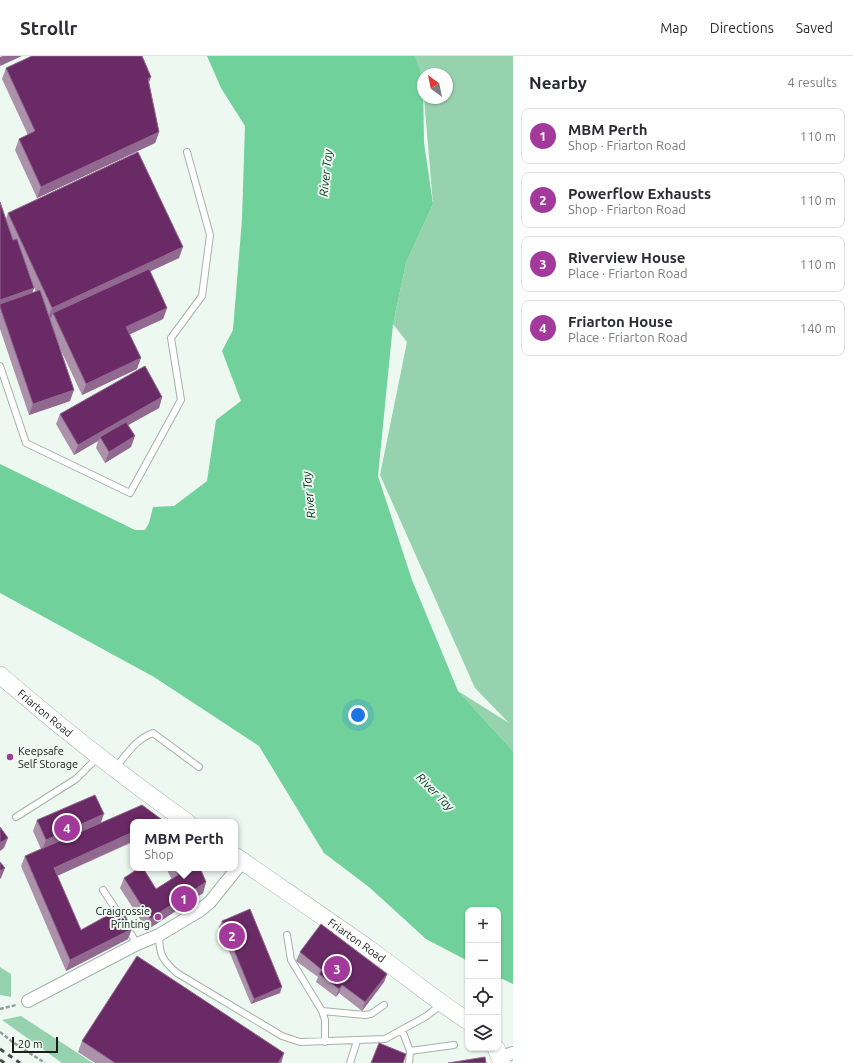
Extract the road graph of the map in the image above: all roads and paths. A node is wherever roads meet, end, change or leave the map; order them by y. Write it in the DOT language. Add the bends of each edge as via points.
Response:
graph roads {
  1 [pos="187,152"];
  2 [pos="0,366"];
  3 [pos="0,675"];
  4 [pos="99,756"];
  5 [pos="199,767"];
  6 [pos="115,769"];
  7 [pos="16,817"];
  8 [pos="183,819"];
  9 [pos="239,858"];
  10 [pos="230,871"];
  11 [pos="103,890"];
  12 [pos="159,935"];
  13 [pos="287,935"];
  14 [pos="137,944"];
  15 [pos="28,1001"];
  16 [pos="442,1004"];
  17 [pos="384,1005"];
  18 [pos="322,1011"];
  19 [pos="465,1019"];
  20 [pos="402,1030"];
  21 [pos="0,1032"];
  22 [pos="357,1041"];
  23 [pos="325,1042"];
  24 [pos="454,1046"];
  25 [pos="410,1051"];
  26 [pos="45,1063"];
  27 [pos="350,1063"];
  28 [pos="409,1063"];
  1 -- 2 [label="lane" via="210,236 202,296 171,338 181,400 130,493 26,443"];
  3 -- 4 [label="street, Friarton Road"];
  4 -- 6 [label="street, Friarton Road"];
  4 -- 7 [label="lane" via="76,779"];
  5 -- 6 [label="lane" via="154,733 135,744"];
  6 -- 8 [label="street, Friarton Road"];
  9 -- 16 [label="street, Friarton Road" via="374,952"];
  10 -- 12 [label="street, Friarton Road" via="210,902"];
  11 -- 14 [label="lane"];
  12 -- 14 [label="street, Friarton Road"];
  12 -- 23 [label="lane" via="159,946 164,962 177,973 282,1036 300,1042"];
  13 -- 18 [label="lane" via="291,960"];
  14 -- 15 [label="street, Friarton Road"];
  16 -- 19 [label="street, Friarton Road"];
  16 -- 20 [label="lane"];
  17 -- 18 [label="lane" via="365,1015"];
  18 -- 23 [label="lane" via="325,1020"];
  20 -- 22 [label="lane" via="384,1039"];
  20 -- 25 [label="lane"];
  21 -- 26 [label="path"];
  22 -- 23 [label="lane"];
  22 -- 27 [label="lane"];
  24 -- 25 [label="lane"];
  25 -- 28 [label="lane"];
}
